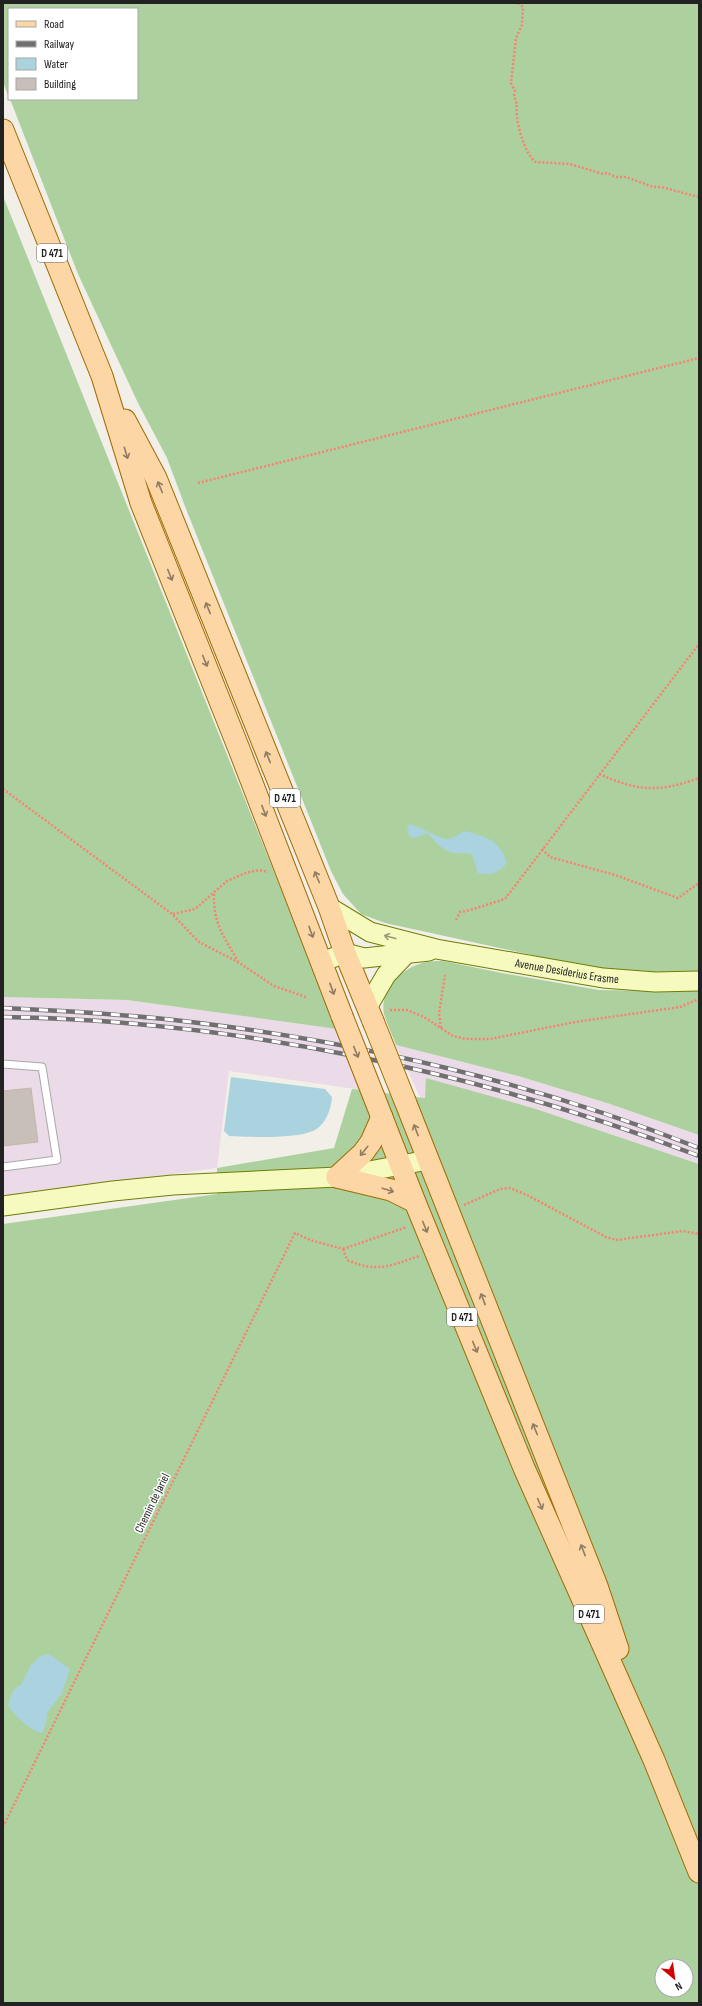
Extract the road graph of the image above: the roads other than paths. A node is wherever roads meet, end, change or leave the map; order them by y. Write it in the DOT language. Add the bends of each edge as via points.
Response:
graph roads {
  1 [pos="3,130"];
  2 [pos="102,376"];
  3 [pos="329,906"];
  4 [pos="370,932"];
  5 [pos="436,950"];
  6 [pos="346,953"];
  7 [pos="406,954"];
  8 [pos="322,962"];
  9 [pos="699,981"];
  10 [pos="371,1014"];
  11 [pos="3,1064"];
  12 [pos="382,1117"];
  13 [pos="428,1160"];
  14 [pos="401,1165"];
  15 [pos="3,1167"];
  16 [pos="336,1177"];
  17 [pos="415,1202"];
  18 [pos="3,1206"];
  19 [pos="654,1760"];
  20 [pos="699,1872"];
  1 -- 2 [label="main road, D 471"];
  3 -- 2 [label="main road, D 471, one-way" via="156,478"];
  2 -- 8 [label="main road, D 471, one-way" via="141,503"];
  3 -- 4 [label="main road"];
  3 -- 6 [label="main road, D 471"];
  5 -- 4 [label="main road, one-way"];
  4 -- 6 [label="main road" via="353,942"];
  5 -- 7 [label="main road"];
  5 -- 9 [label="main road, Avenue Desiderius Erasme" via="603,978 655,982"];
  6 -- 7 [label="main road" via="364,958"];
  6 -- 8 [label="main road"];
  6 -- 10 [label="main road, D 471"];
  7 -- 10 [label="main road" via="386,975"];
  8 -- 12 [label="main road, D 471, one-way, bridge"];
  13 -- 10 [label="main road, D 471, one-way, bridge"];
  11 -- 15 [label="lane" via="42,1067 57,1160"];
  12 -- 14 [label="main road, D 471"];
  12 -- 16 [label="main road, one-way" via="363,1153"];
  13 -- 14 [label="main road"];
  19 -- 13 [label="main road, D 471, one-way" via="597,1586"];
  14 -- 16 [label="main road"];
  14 -- 17 [label="main road, D 471"];
  16 -- 17 [label="main road, one-way" via="391,1190"];
  16 -- 18 [label="main road" via="173,1185"];
  17 -- 19 [label="main road, D 471, one-way" via="524,1468"];
  19 -- 20 [label="main road, D 471"];
}
